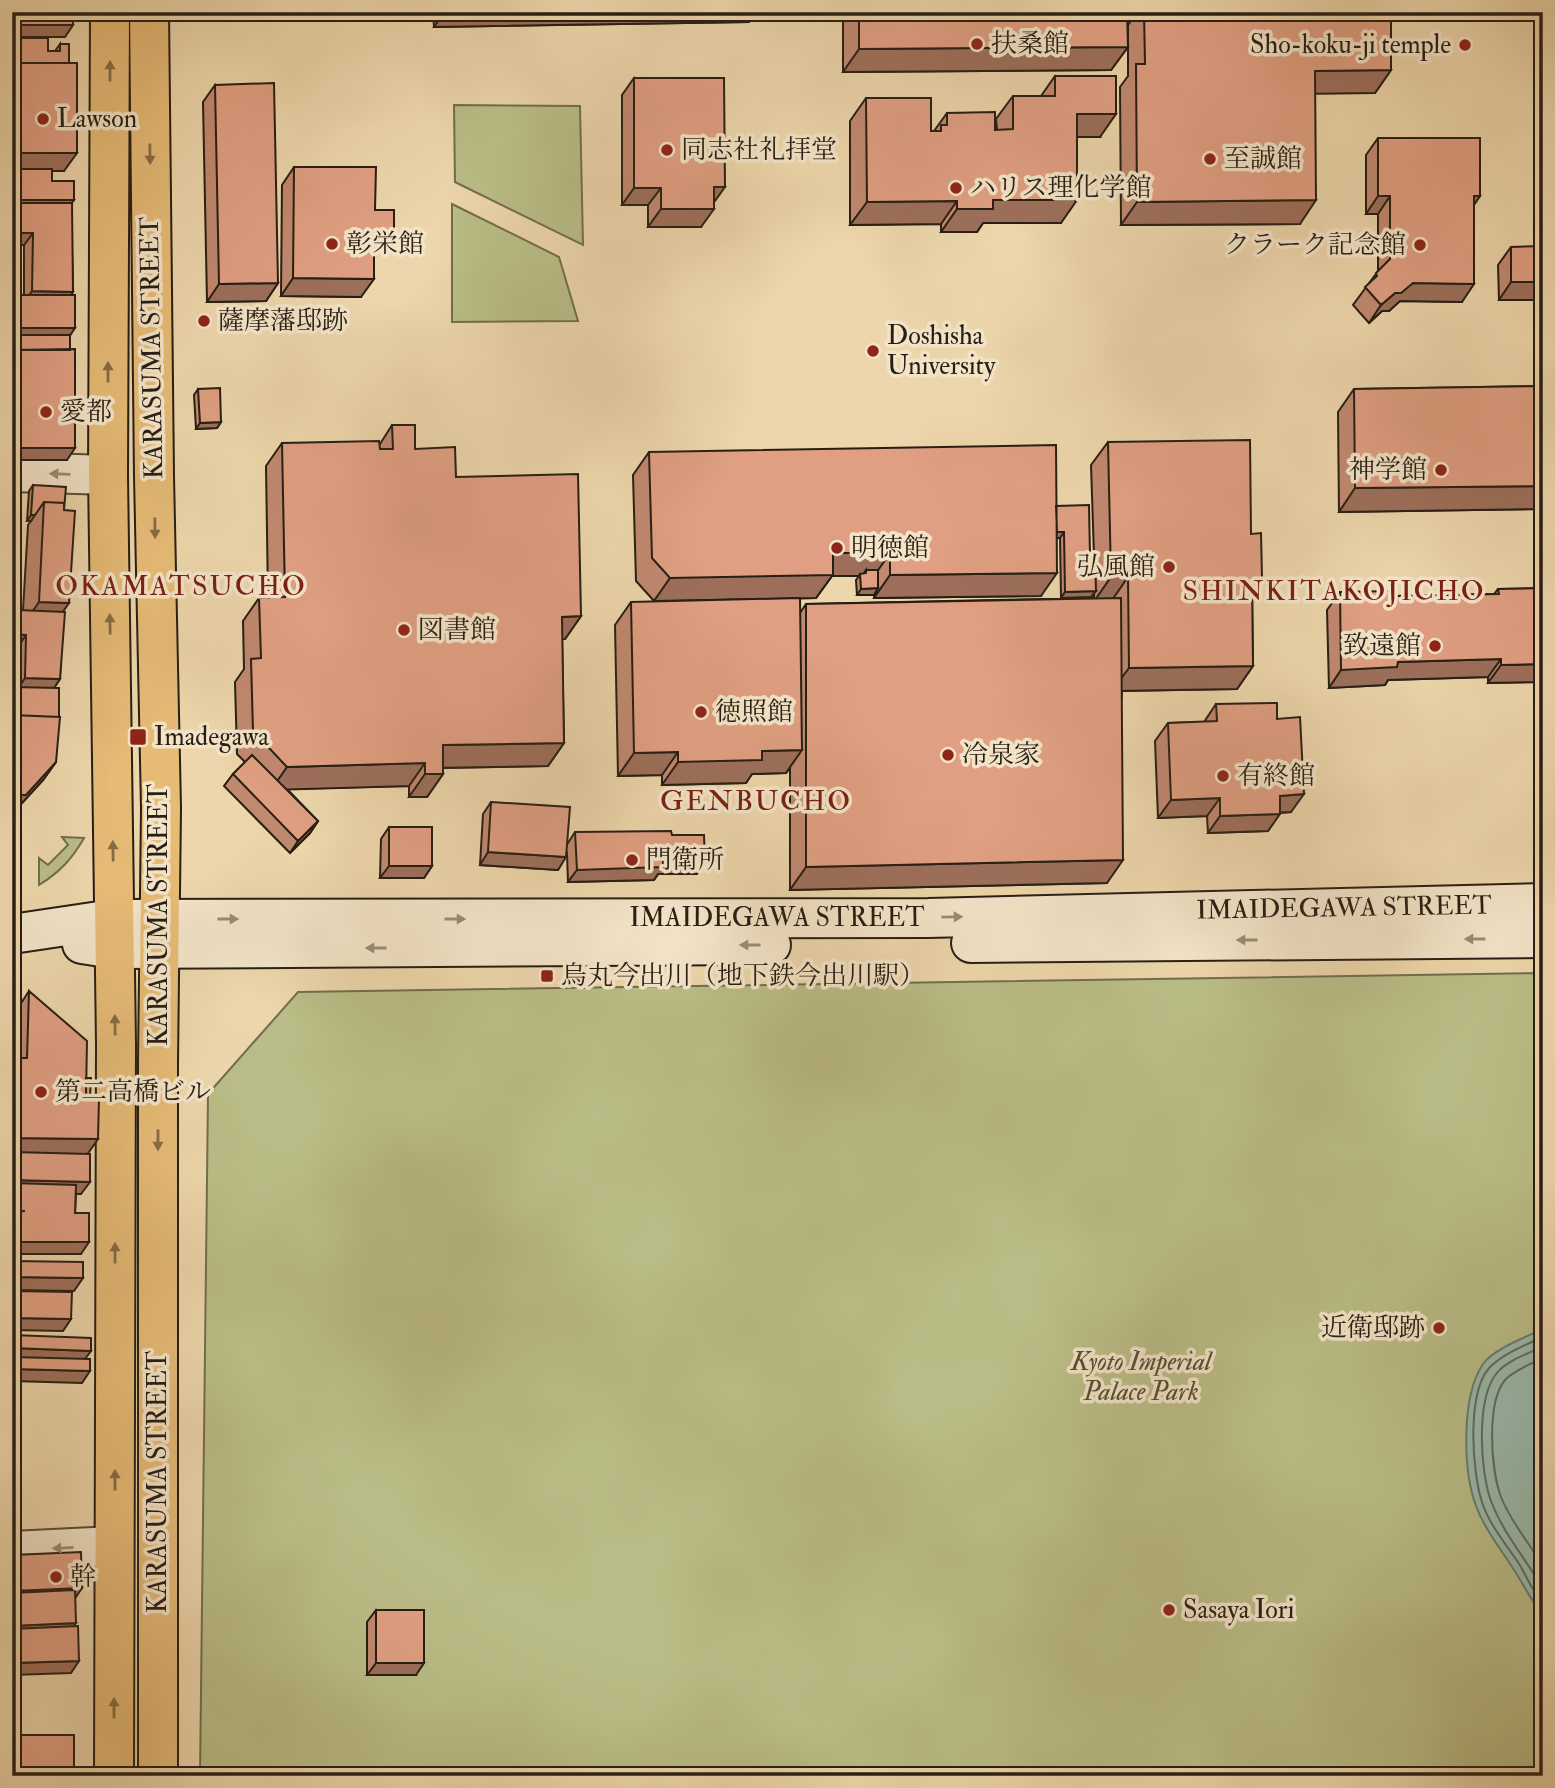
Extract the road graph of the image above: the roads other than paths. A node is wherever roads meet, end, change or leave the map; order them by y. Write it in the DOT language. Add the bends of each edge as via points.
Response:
graph roads {
  1 [pos="110,12"];
  2 [pos="149,12"];
  3 [pos="12,472"];
  4 [pos="108,475"];
  5 [pos="1543,904"];
  6 [pos="12,934"];
  7 [pos="114,934"];
  8 [pos="160,934"];
  9 [pos="1543,938"];
  10 [pos="114,1545"];
  11 [pos="12,1551"];
  12 [pos="114,1776"];
  13 [pos="158,1776"];
  4 -- 1 [label="highway, KARASUMA STREET, one-way"];
  2 -- 8 [label="highway, KARASUMA STREET, one-way"];
  4 -- 3 [label="main road, one-way"];
  7 -- 4 [label="highway, KARASUMA STREET, one-way"];
  8 -- 5 [label="main road, IMAIDEGAWA STREET, one-way"];
  6 -- 7 [label="main road, IMAIDEGAWA STREET"];
  7 -- 8 [label="main road, IMAIDEGAWA STREET"];
  10 -- 7 [label="highway, KARASUMA STREET, one-way"];
  9 -- 8 [label="main road, IMAIDEGAWA STREET, one-way"];
  8 -- 13 [label="highway, KARASUMA STREET, one-way"];
  10 -- 11 [label="main road, one-way"];
  12 -- 10 [label="highway, KARASUMA STREET, one-way"];
}
